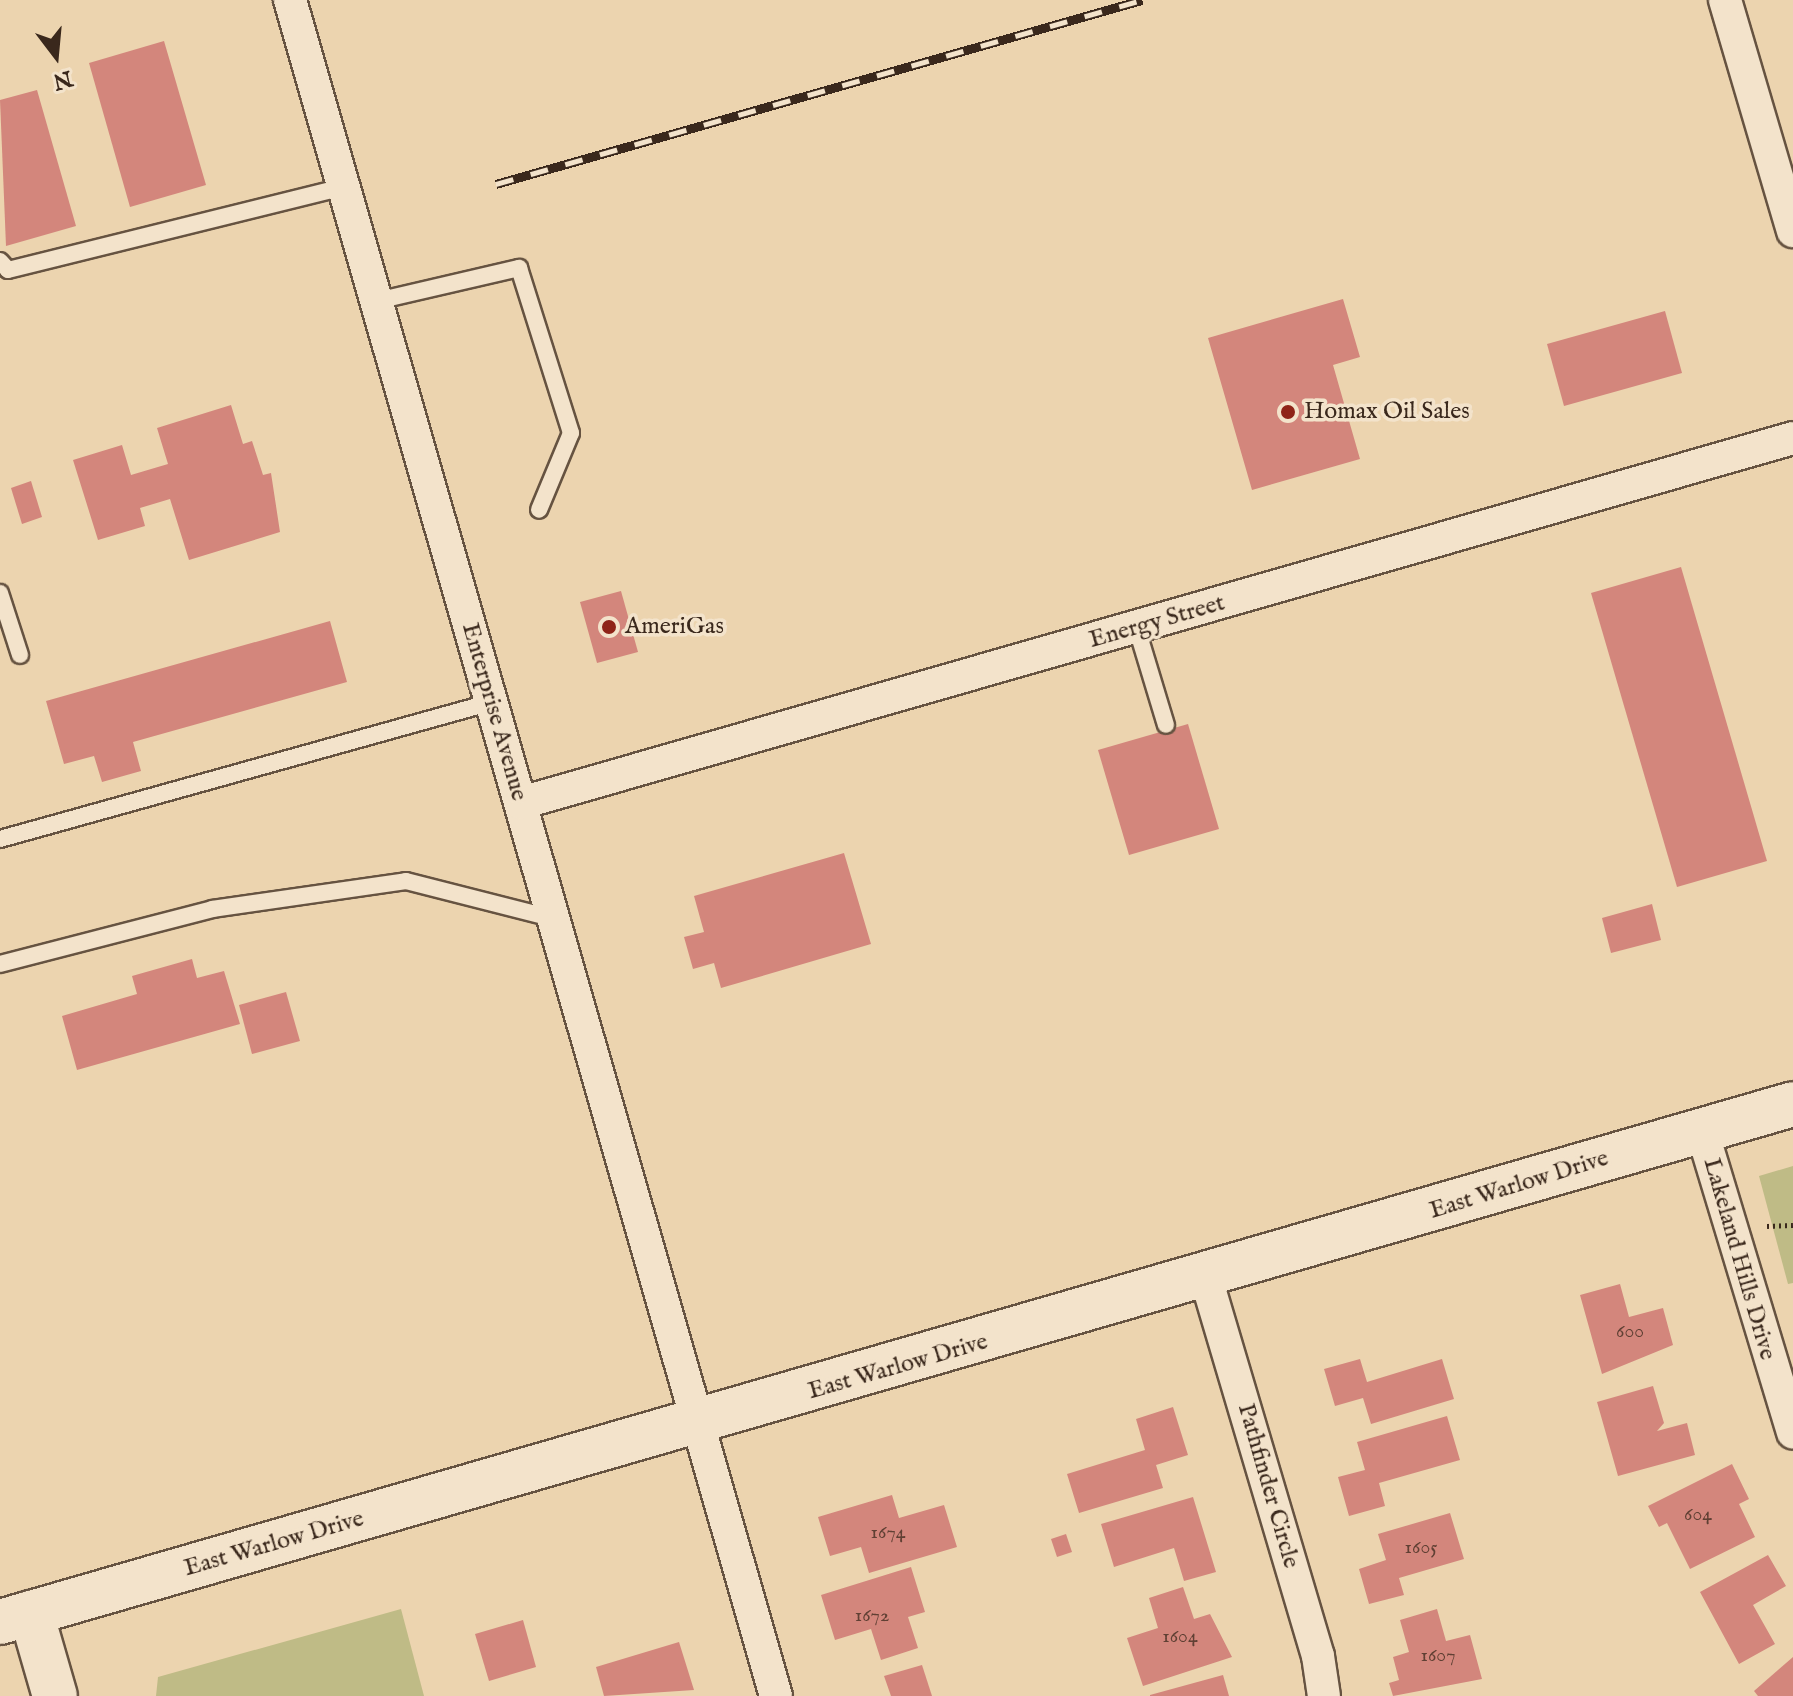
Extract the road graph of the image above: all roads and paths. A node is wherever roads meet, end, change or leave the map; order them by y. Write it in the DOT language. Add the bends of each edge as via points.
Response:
graph roads {
  1 [pos="290,0"];
  2 [pos="1725,0"];
  3 [pos="343,187"];
  4 [pos="1793,231"];
  5 [pos="0,261"];
  6 [pos="377,301"];
  7 [pos="1793,438"];
  8 [pos="539,510"];
  9 [pos="0,593"];
  10 [pos="1137,629"];
  11 [pos="20,655"];
  12 [pos="492,702"];
  13 [pos="1166,725"];
  14 [pos="521,803"];
  15 [pos="0,839"];
  16 [pos="547,917"];
  17 [pos="0,964"];
  18 [pos="1793,1104"];
  19 [pos="1702,1131"];
  20 [pos="1793,1225"];
  21 [pos="1767,1226"];
  22 [pos="1206,1278"];
  23 [pos="700,1424"];
  24 [pos="1793,1433"];
  25 [pos="16,1618"];
  26 [pos="55,1696"];
  27 [pos="776,1696"];
  28 [pos="1324,1696"];
  1 -- 3 [label="street, Enterprise Avenue"];
  2 -- 4 [label="street"];
  3 -- 5 [label="lane" via="8,270"];
  3 -- 6 [label="street, Enterprise Avenue"];
  6 -- 8 [label="lane" via="519,268 571,433"];
  6 -- 12 [label="street, Enterprise Avenue"];
  7 -- 10 [label="street, Energy Street"];
  9 -- 11 [label="lane"];
  10 -- 13 [label="lane"];
  10 -- 14 [label="street, Energy Street"];
  12 -- 14 [label="street, Enterprise Avenue"];
  12 -- 15 [label="lane"];
  14 -- 16 [label="street, Enterprise Avenue"];
  16 -- 17 [label="lane" via="406,881 212,909"];
  16 -- 23 [label="street, Enterprise Avenue"];
  18 -- 19 [label="street, East Warlow Drive"];
  19 -- 22 [label="street, East Warlow Drive"];
  19 -- 24 [label="street, Lakeland Hills Drive"];
  20 -- 21 [label="path"];
  22 -- 23 [label="street, East Warlow Drive"];
  22 -- 28 [label="street, Pathfinder Circle" via="1318,1656"];
  23 -- 25 [label="street, East Warlow Drive"];
  23 -- 27 [label="street"];
  25 -- 26 [label="street"];
}
